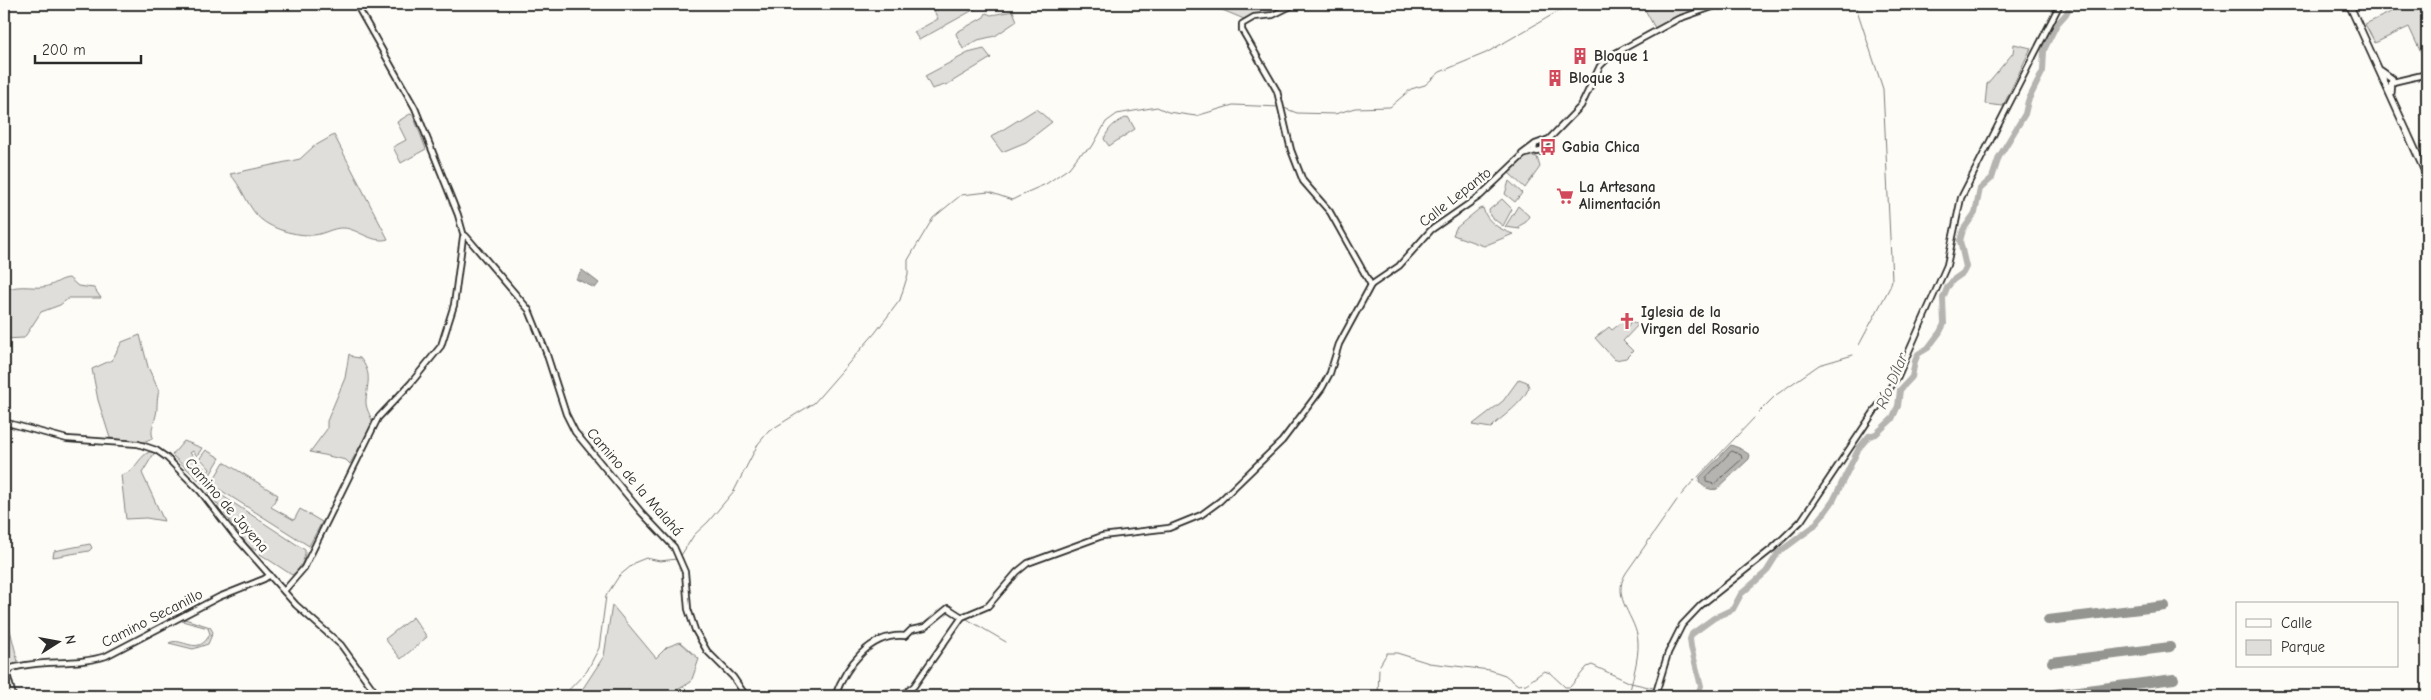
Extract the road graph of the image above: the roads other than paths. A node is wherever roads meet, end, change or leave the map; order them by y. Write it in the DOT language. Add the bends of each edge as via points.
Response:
graph roads {
  1 [pos="356,4"];
  2 [pos="1295,4"];
  3 [pos="1721,4"];
  4 [pos="2059,4"];
  5 [pos="2349,4"];
  6 [pos="2427,74"];
  7 [pos="2388,82"];
  8 [pos="1549,139"];
  9 [pos="1536,144"];
  10 [pos="1542,148"];
  11 [pos="1535,151"];
  12 [pos="1510,168"];
  13 [pos="2427,176"];
  14 [pos="464,235"];
  15 [pos="1371,285"];
  16 [pos="4,422"];
  17 [pos="270,575"];
  18 [pos="282,589"];
  19 [pos="962,617"];
  20 [pos="13,696"];
  21 [pos="378,696"];
  22 [pos="746,696"];
  23 [pos="835,696"];
  24 [pos="897,696"];
  25 [pos="903,696"];
  26 [pos="1655,696"];
  1 -- 14 [label="street, Camino de la Malahá" via="415,108"];
  2 -- 15 [label="street" via="1273,15 1254,17 1242,24 1242,30 1273,83 1303,181 1330,212"];
  3 -- 8 [label="street, Calle Lepanto" via="1670,23 1610,56 1600,66 1581,106"];
  4 -- 26 [label="street" via="1966,187 1958,209 1947,265 1907,359 1891,388 1801,521 1773,548 1701,605 1682,625 1668,653"];
  5 -- 7 [label="main road"];
  6 -- 7 [label="street"];
  7 -- 13 [label="main road"];
  8 -- 9 [label="street, Calle Lepanto"];
  8 -- 10 [label="street, Calle Lepanto"];
  9 -- 10 [label="street" via="1541,144"];
  9 -- 11 [label="street"];
  9 -- 12 [label="street, Calle Lepanto" via="1521,154"];
  10 -- 11 [label="street, Calle Lepanto" via="1540,152"];
  11 -- 12 [label="street, Calle Lepanto" via="1523,155"];
  12 -- 15 [label="street, Calle Lepanto" via="1480,196 1431,230 1399,266"];
  14 -- 18 [label="street" via="454,305 441,346 375,423 304,568"];
  14 -- 22 [label="street, Camino de la Malahá" via="529,310 575,432 671,542 686,578 688,609 695,630 707,651 733,677"];
  15 -- 19 [label="street" via="1339,344 1322,388 1282,441 1215,505 1201,515 1169,528 1102,536 1034,560 1017,572 988,606"];
  16 -- 17 [label="street, Camino de Jayena" via="67,439 138,444 156,450 190,479"];
  17 -- 18 [label="street, Camino de Jayena"];
  17 -- 20 [label="street, Camino Secanillo" via="219,597 106,656 12,668 8,674"];
  18 -- 21 [label="street, Camino de Jayena" via="341,645"];
  19 -- 23 [label="street" via="948,608 925,627 911,630 905,636 875,640 855,660"];
  19 -- 25 [label="street" via="914,686"];
  24 -- 25 [label="street"];
}
